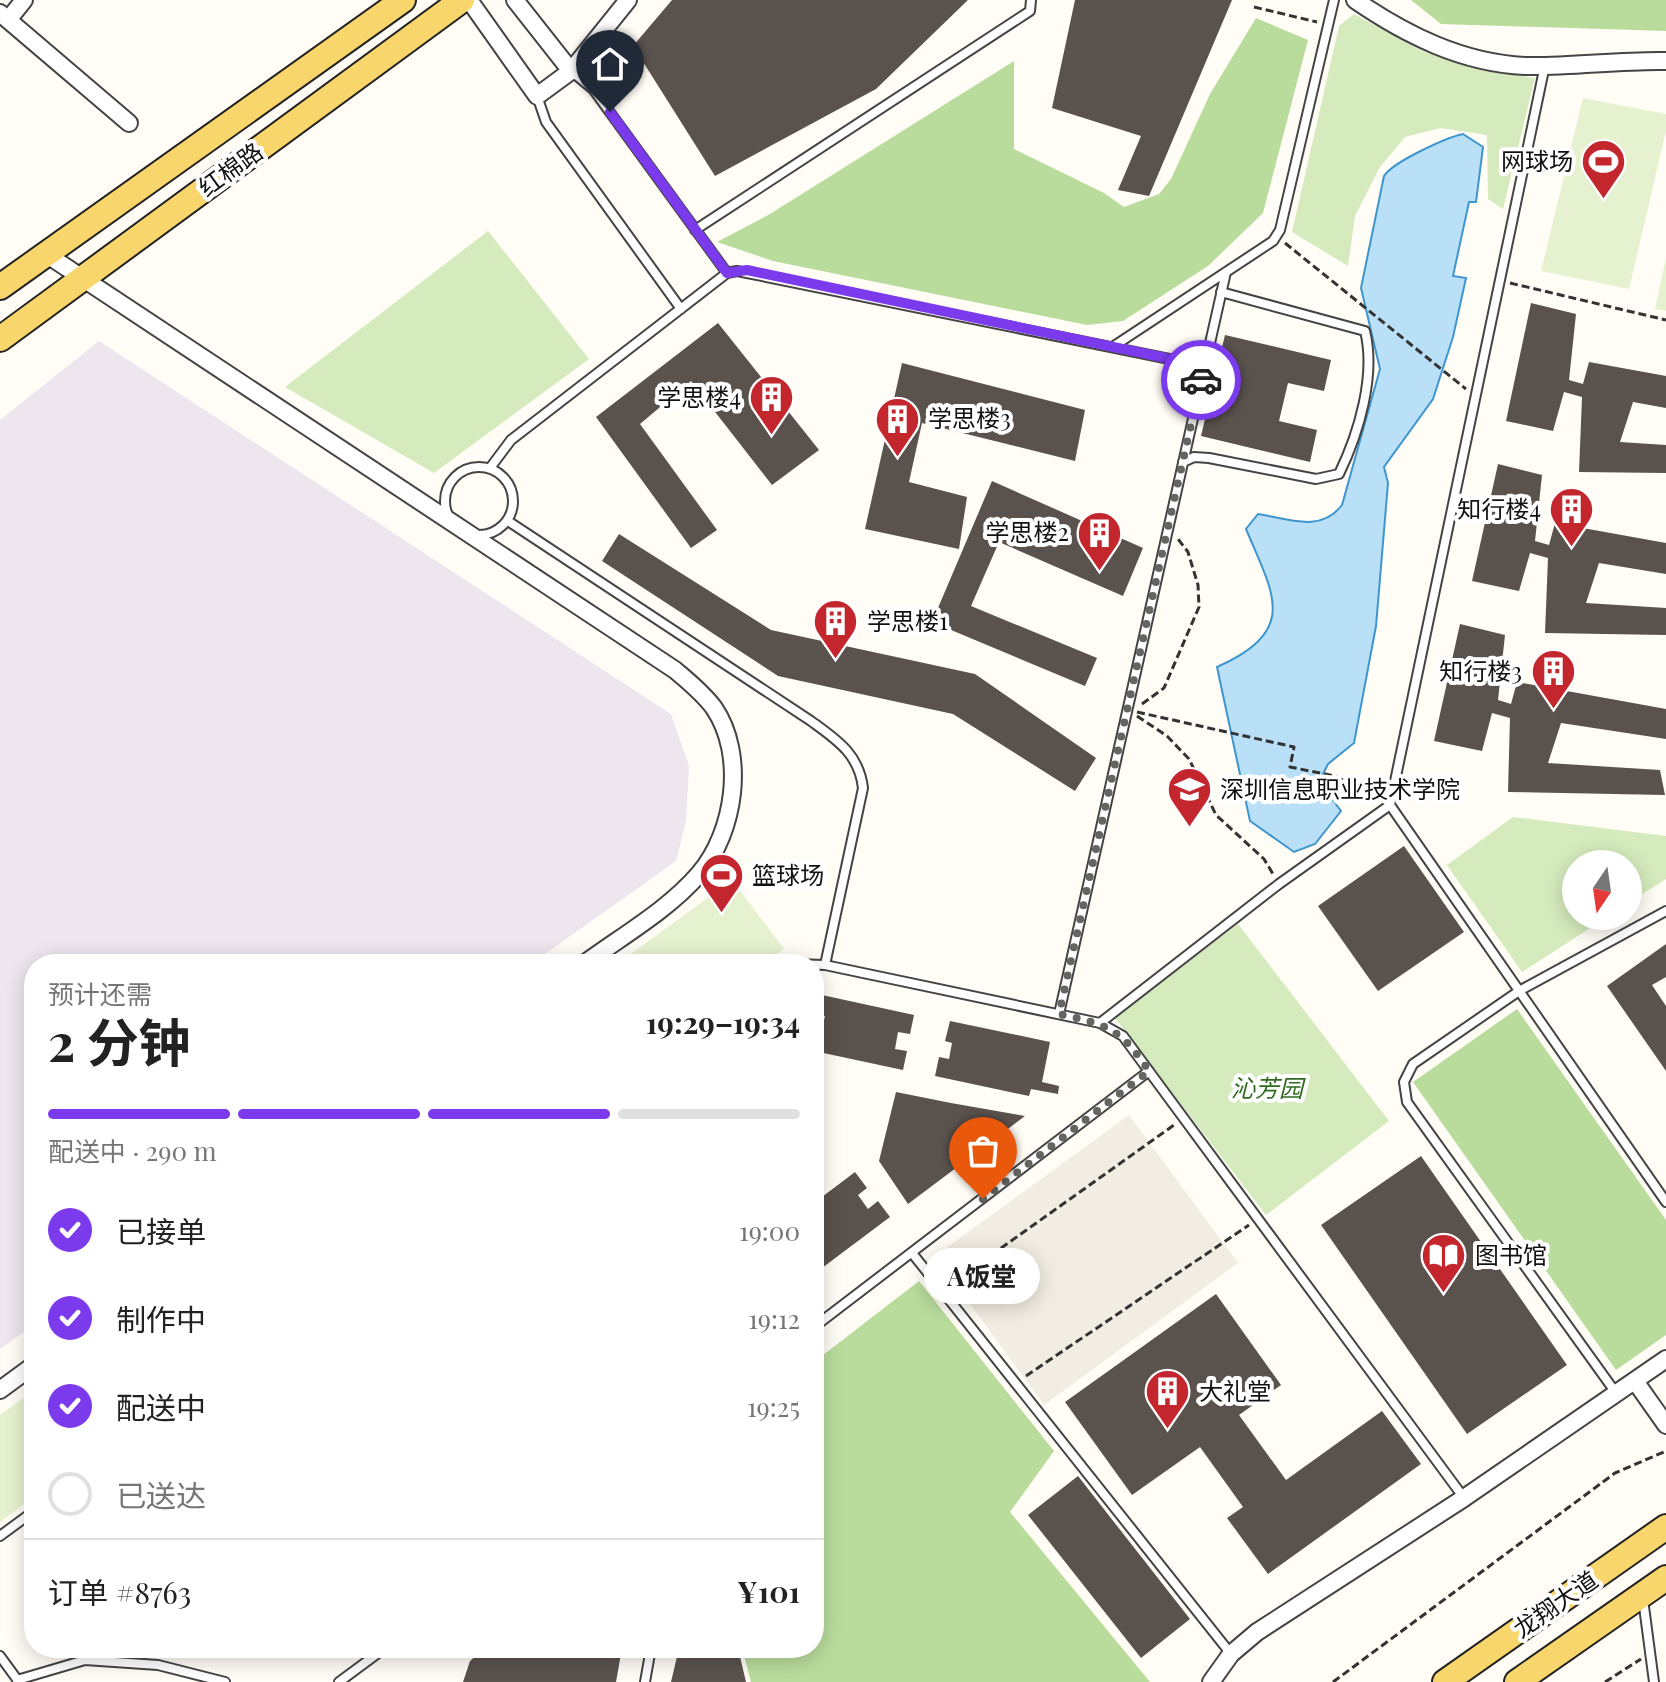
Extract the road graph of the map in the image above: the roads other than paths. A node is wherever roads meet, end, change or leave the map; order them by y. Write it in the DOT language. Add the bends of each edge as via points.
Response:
graph roads {
  1 [pos="24,0"];
  2 [pos="403,0"];
  3 [pos="462,0"];
  4 [pos="469,0"];
  5 [pos="515,0"];
  6 [pos="628,0"];
  7 [pos="1031,0"];
  8 [pos="1334,0"];
  9 [pos="1355,0"];
  10 [pos="4,17"];
  11 [pos="1666,61"];
  12 [pos="1545,65"];
  13 [pos="571,71"];
  14 [pos="537,96"];
  15 [pos="129,123"];
  16 [pos="695,230"];
  17 [pos="46,254"];
  18 [pos="1226,272"];
  19 [pos="727,273"];
  20 [pos="82,279"];
  21 [pos="0,287"];
  22 [pos="1221,292"];
  23 [pos="681,309"];
  24 [pos="0,339"];
  25 [pos="1114,346"];
  26 [pos="1204,366"];
  27 [pos="1183,462"];
  28 [pos="490,468"];
  29 [pos="508,521"];
  30 [pos="459,529"];
  31 [pos="1390,805"];
  32 [pos="1666,911"];
  33 [pos="598,954"];
  34 [pos="825,965"];
  35 [pos="1519,991"];
  36 [pos="1059,1014"];
  37 [pos="1100,1023"];
  38 [pos="1149,1071"];
  39 [pos="1666,1202"];
  40 [pos="912,1253"];
  41 [pos="824,1319"];
  42 [pos="1666,1359"];
  43 [pos="24,1372"];
  44 [pos="1635,1381"];
  45 [pos="0,1390"];
  46 [pos="1617,1393"];
  47 [pos="1666,1425"];
  48 [pos="1464,1498"];
  49 [pos="24,1518"];
  50 [pos="1666,1527"];
  51 [pos="0,1536"];
  52 [pos="1666,1578"];
  53 [pos="1643,1594"];
  54 [pos="1231,1654"];
  55 [pos="0,1656"];
  56 [pos="371,1658"];
  57 [pos="649,1658"];
  58 [pos="18,1681"];
  59 [pos="225,1682"];
  60 [pos="339,1682"];
  61 [pos="645,1682"];
  62 [pos="1211,1682"];
  63 [pos="1445,1682"];
  64 [pos="1517,1682"];
  65 [pos="1654,1682"];
  1 -- 10 [label="street"];
  2 -- 17 [label="main road, 红棉路"];
  3 -- 20 [label="main road, 红棉路"];
  4 -- 14 [label="street"];
  5 -- 13 [label="street"];
  6 -- 13 [label="street"];
  7 -- 16 [label="lane" via="1030,11 979,46"];
  8 -- 18 [label="lane" via="1286,215 1276,236"];
  9 -- 12 [label="street" via="1442,48 1497,62"];
  10 -- 15 [label="street"];
  11 -- 12 [label="street"];
  12 -- 31 [label="lane"];
  13 -- 14 [label="street"];
  13 -- 16 [label="lane" via="593,89"];
  14 -- 23 [label="lane" via="546,122"];
  16 -- 19 [label="lane"];
  17 -- 20 [label="street"];
  17 -- 21 [label="main road, 红棉路"];
  18 -- 22 [label="lane"];
  18 -- 25 [label="lane"];
  19 -- 23 [label="lane"];
  19 -- 25 [label="lane" via="747,270"];
  20 -- 24 [label="main road, 红棉路"];
  20 -- 30 [label="street"];
  22 -- 26 [label="lane"];
  22 -- 27 [label="lane" via="1365,331 1371,355 1359,418 1339,474 1316,479 1209,458"];
  23 -- 28 [label="lane" via="511,440"];
  25 -- 26 [label="lane"];
  26 -- 27 [label="lane"];
  27 -- 36 [label="lane"];
  28 -- 29 [label="lane" via="512,490"];
  28 -- 30 [label="lane" via="459,473 446,490 446,512"];
  29 -- 30 [label="lane" via="480,535"];
  29 -- 34 [label="lane" via="811,721 855,760 861,796"];
  30 -- 33 [label="street" via="675,670 698,689 725,733 733,781 713,855 679,895"];
  31 -- 35 [label="lane"];
  31 -- 37 [label="lane"];
  32 -- 35 [label="lane"];
  34 -- 36 [label="lane"];
  35 -- 39 [label="lane"];
  35 -- 46 [label="lane" via="1413,1064 1404,1092"];
  36 -- 37 [label="lane"];
  37 -- 38 [label="lane" via="1123,1036"];
  38 -- 40 [label="lane"];
  38 -- 48 [label="lane"];
  40 -- 41 [label="lane"];
  40 -- 54 [label="lane"];
  42 -- 44 [label="street"];
  43 -- 45 [label="street"];
  44 -- 46 [label="street"];
  44 -- 47 [label="street"];
  46 -- 48 [label="street"];
  48 -- 54 [label="street"];
  49 -- 51 [label="lane"];
  50 -- 63 [label="main road, 龙翔大道"];
  52 -- 53 [label="main road, 龙翔大道"];
  53 -- 64 [label="main road, 龙翔大道"];
  53 -- 65 [label="lane"];
  54 -- 62 [label="street"];
  55 -- 58 [label="lane"];
  56 -- 60 [label="lane"];
  57 -- 61 [label="lane"];
  58 -- 59 [label="lane" via="85,1660 158,1665"];
}
